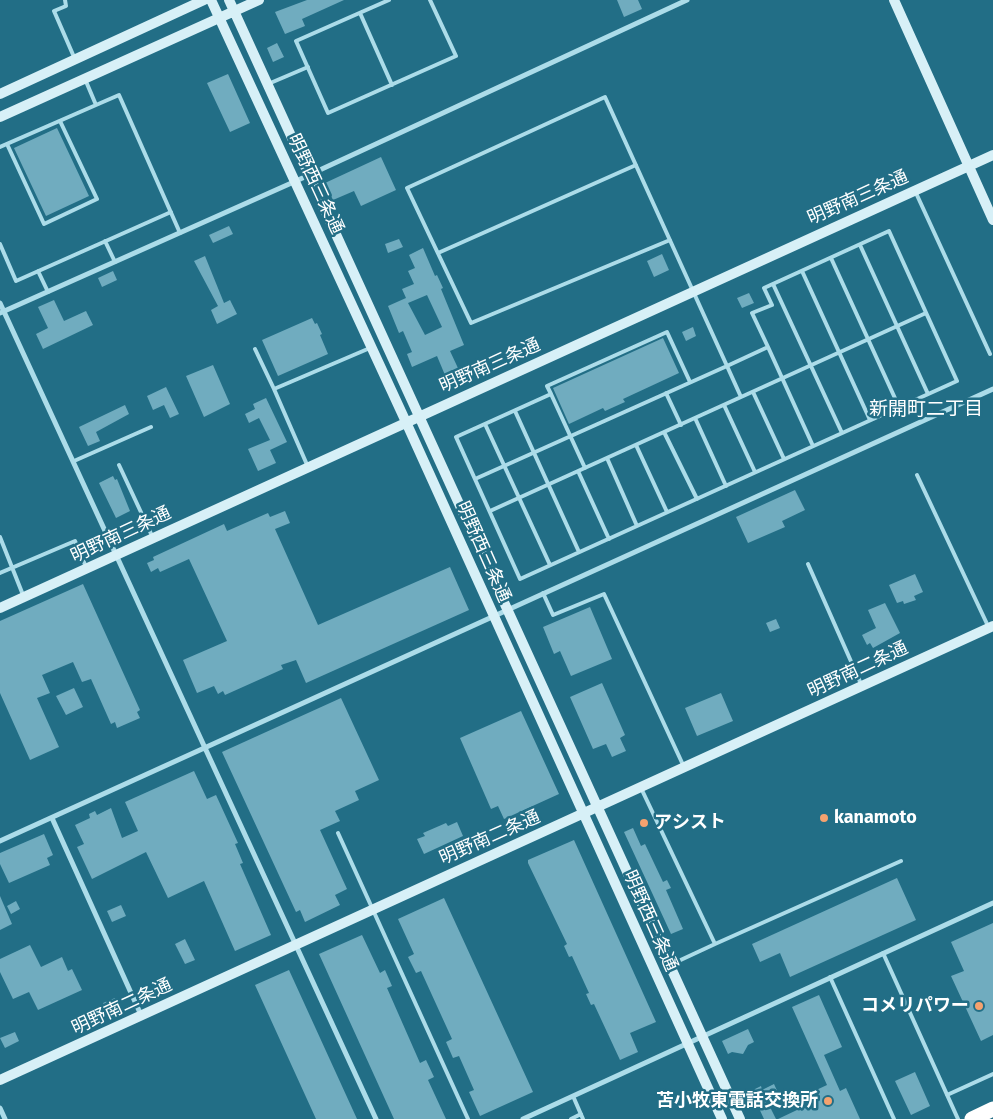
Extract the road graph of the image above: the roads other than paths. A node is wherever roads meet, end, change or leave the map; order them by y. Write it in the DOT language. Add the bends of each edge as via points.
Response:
graph roads {
  1 [pos="64,0"];
  2 [pos="204,0"];
  3 [pos="211,0"];
  4 [pos="229,0"];
  5 [pos="258,0"];
  6 [pos="390,0"];
  7 [pos="430,0"];
  8 [pos="687,0"];
  9 [pos="894,0"];
  10 [pos="234,11"];
  11 [pos="360,13"];
  12 [pos="219,18"];
  13 [pos="75,59"];
  14 [pos="308,67"];
  15 [pos="85,79"];
  16 [pos="268,84"];
  17 [pos="392,85"];
  18 [pos="0,94"];
  19 [pos="96,105"];
  20 [pos="0,117"];
  21 [pos="60,121"];
  22 [pos="7,144"];
  23 [pos="0,148"];
  24 [pos="993,155"];
  25 [pos="636,165"];
  26 [pos="968,166"];
  27 [pos="310,174"];
  28 [pos="296,181"];
  29 [pos="915,190"];
  30 [pos="171,212"];
  31 [pos="993,220"];
  32 [pos="180,233"];
  33 [pos="670,240"];
  34 [pos="105,241"];
  35 [pos="0,244"];
  36 [pos="860,245"];
  37 [pos="438,253"];
  38 [pos="831,258"];
  39 [pos="115,262"];
  40 [pos="38,271"];
  41 [pos="802,271"];
  42 [pos="774,284"];
  43 [pos="693,291"];
  44 [pos="48,292"];
  45 [pos="0,303"];
  46 [pos="2,312"];
  47 [pos="926,314"];
  48 [pos="897,327"];
  49 [pos="869,340"];
  50 [pos="372,347"];
  51 [pos="768,347"];
  52 [pos="255,349"];
  53 [pos="839,353"];
  54 [pos="990,354"];
  55 [pos="727,366"];
  56 [pos="811,366"];
  57 [pos="782,379"];
  58 [pos="690,382"];
  59 [pos="274,389"];
  60 [pos="993,389"];
  61 [pos="753,392"];
  62 [pos="666,393"];
  63 [pos="551,394"];
  64 [pos="928,394"];
  65 [pos="741,397"];
  66 [pos="724,405"];
  67 [pos="899,407"];
  68 [pos="515,411"];
  69 [pos="418,417"];
  70 [pos="695,418"];
  71 [pos="870,420"];
  72 [pos="406,422"];
  73 [pos="485,424"];
  74 [pos="681,424"];
  75 [pos="151,427"];
  76 [pos="664,432"];
  77 [pos="842,433"];
  78 [pos="570,436"];
  79 [pos="636,445"];
  80 [pos="813,446"];
  81 [pos="534,453"];
  82 [pos="607,458"];
  83 [pos="74,460"];
  84 [pos="784,460"];
  85 [pos="119,465"];
  86 [pos="504,466"];
  87 [pos="308,467"];
  88 [pos="585,468"];
  89 [pos="578,471"];
  90 [pos="755,472"];
  91 [pos="917,475"];
  92 [pos="475,479"];
  93 [pos="549,484"];
  94 [pos="726,486"];
  95 [pos="519,498"];
  96 [pos="697,499"];
  97 [pos="490,511"];
  98 [pos="667,512"];
  99 [pos="638,526"];
  100 [pos="0,537"];
  101 [pos="153,538"];
  102 [pos="609,538"];
  103 [pos="579,552"];
  104 [pos="116,556"];
  105 [pos="808,564"];
  106 [pos="550,565"];
  107 [pos="13,568"];
  108 [pos="87,568"];
  109 [pos="0,573"];
  110 [pos="543,594"];
  111 [pos="24,597"];
  112 [pos="0,608"];
  113 [pos="507,610"];
  114 [pos="494,616"];
  115 [pos="991,627"];
  116 [pos="862,686"];
  117 [pos="204,749"];
  118 [pos="684,767"];
  119 [pos="640,787"];
  120 [pos="598,806"];
  121 [pos="584,813"];
  122 [pos="52,818"];
  123 [pos="338,833"];
  124 [pos="0,841"];
  125 [pos="901,861"];
  126 [pos="993,903"];
  127 [pos="371,910"];
  128 [pos="295,944"];
  129 [pos="715,944"];
  130 [pos="883,953"];
  131 [pos="670,965"];
  132 [pos="830,977"];
  133 [pos="142,1016"];
  134 [pos="702,1036"];
  135 [pos="688,1042"];
  136 [pos="993,1074"];
  137 [pos="0,1080"];
  138 [pos="947,1095"];
  139 [pos="573,1096"];
  140 [pos="0,1108"];
  141 [pos="993,1109"];
  142 [pos="534,1117"];
  143 [pos="582,1117"];
  144 [pos="5,1119"];
  145 [pos="376,1119"];
  146 [pos="468,1119"];
  147 [pos="523,1119"];
  148 [pos="571,1119"];
  149 [pos="722,1119"];
  150 [pos="740,1119"];
  151 [pos="894,1119"];
  152 [pos="958,1119"];
  153 [pos="972,1119"];
  1 -- 13 [label="lane" via="66,6 54,12"];
  2 -- 13 [label="street"];
  3 -- 12 [label="street, 明野西三条通"];
  4 -- 10 [label="street, 明野西三条通"];
  5 -- 10 [label="street"];
  6 -- 11 [label="lane"];
  7 -- 17 [label="lane" via="456,56"];
  8 -- 27 [label="street"];
  9 -- 26 [label="street"];
  10 -- 12 [label="street"];
  10 -- 16 [label="street, 明野西三条通"];
  11 -- 14 [label="lane" via="296,41"];
  11 -- 17 [label="lane"];
  12 -- 15 [label="street"];
  12 -- 28 [label="street, 明野西三条通"];
  13 -- 18 [label="street"];
  14 -- 16 [label="lane"];
  14 -- 17 [label="lane" via="328,113"];
  15 -- 19 [label="lane"];
  15 -- 20 [label="street"];
  16 -- 27 [label="street, 明野西三条通"];
  19 -- 21 [label="lane"];
  19 -- 30 [label="lane" via="119,95"];
  21 -- 22 [label="lane"];
  21 -- 22 [label="lane" via="96,199 44,224"];
  22 -- 23 [label="lane"];
  24 -- 26 [label="street, 明野南三条通"];
  25 -- 33 [label="lane"];
  25 -- 37 [label="lane"];
  25 -- 37 [label="lane" via="605,97 407,188"];
  26 -- 29 [label="street, 明野南三条通"];
  26 -- 31 [label="street"];
  27 -- 28 [label="street"];
  27 -- 69 [label="street, 明野西三条通"];
  28 -- 32 [label="street"];
  28 -- 50 [label="street, 明野西三条通"];
  29 -- 43 [label="street, 明野南三条通"];
  29 -- 54 [label="lane"];
  30 -- 32 [label="lane"];
  30 -- 34 [label="lane"];
  32 -- 39 [label="street"];
  33 -- 37 [label="lane" via="471,324"];
  33 -- 43 [label="lane"];
  34 -- 39 [label="lane"];
  34 -- 40 [label="lane"];
  35 -- 40 [label="lane" via="16,281"];
  36 -- 38 [label="lane"];
  36 -- 47 [label="lane" via="889,231"];
  36 -- 48 [label="lane"];
  38 -- 41 [label="lane"];
  38 -- 49 [label="lane"];
  39 -- 44 [label="street"];
  40 -- 44 [label="lane"];
  41 -- 42 [label="lane"];
  41 -- 53 [label="lane"];
  42 -- 51 [label="lane" via="764,288 772,305 752,314"];
  42 -- 56 [label="lane"];
  43 -- 55 [label="lane"];
  43 -- 69 [label="street, 明野南三条通"];
  44 -- 46 [label="street"];
  45 -- 46 [label="street"];
  46 -- 83 [label="street"];
  47 -- 48 [label="lane"];
  47 -- 64 [label="lane" via="957,381"];
  48 -- 49 [label="lane"];
  48 -- 64 [label="lane"];
  49 -- 53 [label="lane"];
  49 -- 67 [label="lane"];
  50 -- 59 [label="lane"];
  50 -- 72 [label="street, 明野西三条通"];
  51 -- 55 [label="lane"];
  51 -- 57 [label="lane"];
  52 -- 59 [label="lane"];
  53 -- 56 [label="lane"];
  53 -- 71 [label="lane"];
  55 -- 58 [label="lane"];
  55 -- 65 [label="lane"];
  56 -- 57 [label="lane"];
  56 -- 77 [label="lane"];
  57 -- 61 [label="lane"];
  57 -- 80 [label="lane"];
  58 -- 62 [label="lane"];
  58 -- 63 [label="lane" via="667,332 547,386"];
  59 -- 87 [label="lane"];
  60 -- 110 [label="street"];
  61 -- 65 [label="lane"];
  61 -- 84 [label="lane"];
  62 -- 74 [label="lane"];
  62 -- 78 [label="lane"];
  63 -- 68 [label="lane"];
  63 -- 78 [label="lane"];
  64 -- 67 [label="lane"];
  65 -- 66 [label="lane"];
  66 -- 70 [label="lane"];
  66 -- 90 [label="lane"];
  67 -- 71 [label="lane"];
  68 -- 73 [label="lane"];
  68 -- 81 [label="lane"];
  69 -- 72 [label="street, 明野南三条通"];
  69 -- 113 [label="street, 明野西三条通"];
  70 -- 74 [label="lane"];
  70 -- 94 [label="lane"];
  71 -- 77 [label="lane"];
  72 -- 87 [label="street, 明野南三条通"];
  72 -- 114 [label="street, 明野西三条通"];
  73 -- 86 [label="lane"];
  73 -- 92 [label="lane" via="456,437"];
  74 -- 76 [label="lane"];
  75 -- 83 [label="lane"];
  76 -- 79 [label="lane"];
  76 -- 96 [label="lane"];
  77 -- 80 [label="lane"];
  78 -- 81 [label="lane"];
  78 -- 88 [label="lane"];
  79 -- 82 [label="lane"];
  79 -- 98 [label="lane"];
  80 -- 84 [label="lane"];
  81 -- 86 [label="lane"];
  81 -- 93 [label="lane"];
  82 -- 88 [label="lane"];
  82 -- 99 [label="lane"];
  83 -- 104 [label="street"];
  84 -- 90 [label="lane"];
  85 -- 101 [label="lane"];
  86 -- 92 [label="lane"];
  86 -- 95 [label="lane"];
  87 -- 101 [label="street, 明野南三条通"];
  88 -- 89 [label="lane"];
  89 -- 93 [label="lane"];
  89 -- 102 [label="lane"];
  90 -- 94 [label="lane"];
  91 -- 115 [label="lane"];
  92 -- 97 [label="lane"];
  93 -- 95 [label="lane"];
  93 -- 103 [label="lane"];
  94 -- 96 [label="lane"];
  95 -- 97 [label="lane"];
  95 -- 106 [label="lane"];
  96 -- 98 [label="lane"];
  97 -- 106 [label="lane" via="520,578"];
  98 -- 99 [label="lane"];
  99 -- 102 [label="lane"];
  100 -- 107 [label="lane"];
  101 -- 104 [label="street, 明野南三条通"];
  102 -- 103 [label="lane"];
  103 -- 106 [label="lane"];
  104 -- 108 [label="street, 明野南三条通"];
  104 -- 117 [label="street"];
  105 -- 116 [label="lane"];
  107 -- 108 [label="lane" via="75,541"];
  107 -- 109 [label="lane"];
  107 -- 111 [label="lane"];
  108 -- 111 [label="street, 明野南三条通"];
  110 -- 113 [label="street"];
  110 -- 118 [label="lane" via="553,615 604,594"];
  111 -- 112 [label="street, 明野南三条通"];
  113 -- 114 [label="street"];
  113 -- 120 [label="street, 明野西三条通"];
  114 -- 117 [label="street"];
  114 -- 121 [label="street, 明野西三条通"];
  115 -- 116 [label="street, 明野南二条通"];
  116 -- 118 [label="street, 明野南二条通"];
  117 -- 122 [label="street"];
  117 -- 128 [label="street"];
  118 -- 119 [label="street, 明野南二条通"];
  119 -- 120 [label="street, 明野南二条通"];
  119 -- 129 [label="lane"];
  120 -- 121 [label="street, 明野南二条通"];
  120 -- 131 [label="street, 明野西三条通"];
  121 -- 127 [label="street, 明野南二条通"];
  121 -- 135 [label="street, 明野西三条通"];
  122 -- 124 [label="street"];
  122 -- 133 [label="street"];
  123 -- 127 [label="lane"];
  125 -- 129 [label="lane"];
  126 -- 130 [label="street"];
  127 -- 128 [label="street, 明野南二条通"];
  127 -- 146 [label="lane"];
  128 -- 133 [label="street, 明野南二条通"];
  128 -- 145 [label="street"];
  129 -- 131 [label="lane"];
  130 -- 132 [label="street"];
  130 -- 138 [label="lane"];
  131 -- 134 [label="street, 明野西三条通"];
  132 -- 134 [label="street"];
  132 -- 151 [label="lane"];
  133 -- 137 [label="street, 明野南二条通"];
  134 -- 135 [label="street"];
  134 -- 150 [label="street, 明野西三条通"];
  135 -- 139 [label="street"];
  135 -- 149 [label="street, 明野西三条通"];
  136 -- 138 [label="lane"];
  138 -- 152 [label="lane"];
  139 -- 142 [label="street"];
  139 -- 143 [label="lane"];
  140 -- 144 [label="street"];
  141 -- 153 [label="highway"];
  142 -- 147 [label="street"];
  143 -- 148 [label="lane"];
}
